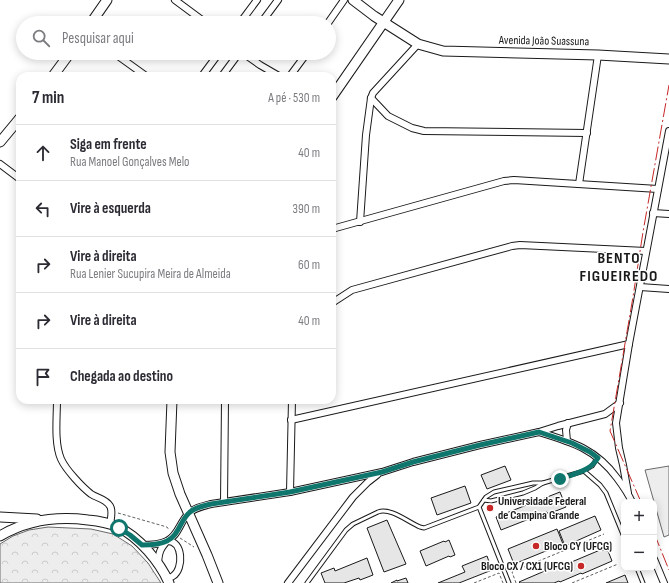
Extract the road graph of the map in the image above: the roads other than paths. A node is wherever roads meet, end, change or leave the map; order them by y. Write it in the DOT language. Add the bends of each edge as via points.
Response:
graph roads {
  1 [pos="107,0"];
  2 [pos="175,0"];
  3 [pos="257,0"];
  4 [pos="278,0"];
  5 [pos="344,0"];
  6 [pos="353,0"];
  7 [pos="399,0"];
  8 [pos="96,16"];
  9 [pos="197,16"];
  10 [pos="245,16"];
  11 [pos="266,16"];
  12 [pos="333,16"];
  13 [pos="384,22"];
  14 [pos="418,44"];
  15 [pos="598,55"];
  16 [pos="669,59"];
  17 [pos="65,60"];
  18 [pos="124,60"];
  19 [pos="214,60"];
  20 [pos="234,60"];
  21 [pos="252,60"];
  22 [pos="301,60"];
  23 [pos="56,72"];
  24 [pos="140,72"];
  25 [pos="205,72"];
  26 [pos="225,72"];
  27 [pos="267,72"];
  28 [pos="293,72"];
  29 [pos="336,91"];
  30 [pos="370,98"];
  31 [pos="16,123"];
  32 [pos="669,131"];
  33 [pos="586,133"];
  34 [pos="668,140"];
  35 [pos="0,142"];
  36 [pos="0,164"];
  37 [pos="16,176"];
  38 [pos="579,184"];
  39 [pos="658,189"];
  40 [pos="653,213"];
  41 [pos="669,214"];
  42 [pos="360,222"];
  43 [pos="336,229"];
  44 [pos="646,251"];
  45 [pos="640,287"];
  46 [pos="669,289"];
  47 [pos="336,300"];
  48 [pos="630,344"];
  49 [pos="620,403"];
  50 [pos="57,404"];
  51 [pos="172,404"];
  52 [pos="226,404"];
  53 [pos="292,404"];
  54 [pos="605,414"];
  55 [pos="291,420"];
  56 [pos="568,423"];
  57 [pos="616,423"];
  58 [pos="539,432"];
  59 [pos="567,441"];
  60 [pos="598,458"];
  61 [pos="623,465"];
  62 [pos="611,470"];
  63 [pos="584,471"];
  64 [pos="382,472"];
  65 [pos="544,483"];
  66 [pos="290,492"];
  67 [pos="628,493"];
  68 [pos="631,499"];
  69 [pos="484,500"];
  70 [pos="224,502"];
  71 [pos="479,507"];
  72 [pos="188,513"];
  73 [pos="0,517"];
  74 [pos="45,520"];
  75 [pos="110,524"];
  76 [pos="623,535"];
  77 [pos="0,536"];
  78 [pos="167,541"];
  79 [pos="142,545"];
  80 [pos="158,564"];
  81 [pos="657,566"];
  82 [pos="638,571"];
  83 [pos="168,580"];
  84 [pos="218,583"];
  85 [pos="288,583"];
  86 [pos="307,583"];
  87 [pos="509,583"];
  88 [pos="643,583"];
  89 [pos="664,583"];
  1 -- 8 [label="street"];
  2 -- 9 [label="street"];
  3 -- 10 [label="street"];
  4 -- 11 [label="street"];
  5 -- 12 [label="street"];
  6 -- 13 [label="street, Avenida João Suassuna"];
  7 -- 13 [label="street"];
  13 -- 14 [label="street, Avenida João Suassuna"];
  13 -- 29 [label="street"];
  14 -- 15 [label="street, Avenida João Suassuna" via="443,51"];
  14 -- 30 [label="street"];
  15 -- 16 [label="street, Avenida João Suassuna"];
  15 -- 33 [label="street"];
  17 -- 23 [label="street"];
  18 -- 24 [label="street"];
  19 -- 25 [label="street"];
  20 -- 26 [label="street"];
  21 -- 27 [label="street"];
  22 -- 28 [label="street"];
  30 -- 33 [label="street" via="388,116 424,131"];
  30 -- 42 [label="street"];
  31 -- 35 [label="street"];
  32 -- 34 [label="street"];
  33 -- 38 [label="street"];
  34 -- 39 [label="street"];
  36 -- 37 [label="street"];
  38 -- 39 [label="street"];
  38 -- 42 [label="street" via="504,181"];
  39 -- 40 [label="street"];
  40 -- 41 [label="street"];
  40 -- 44 [label="street"];
  42 -- 43 [label="street"];
  44 -- 45 [label="street"];
  44 -- 47 [label="street" via="512,246 352,290"];
  45 -- 46 [label="street"];
  45 -- 48 [label="street"];
  48 -- 49 [label="street"];
  48 -- 55 [label="street"];
  49 -- 54 [label="street"];
  49 -- 57 [label="street"];
  50 -- 75 [label="street" via="57,437 61,459 91,494 108,503 112,511"];
  51 -- 72 [label="street" via="170,452 173,473"];
  52 -- 70 [label="street"];
  53 -- 55 [label="street"];
  54 -- 56 [label="street"];
  54 -- 57 [label="street"];
  55 -- 66 [label="street"];
  56 -- 58 [label="street"];
  56 -- 59 [label="street"];
  57 -- 61 [label="street" via="618,448"];
  58 -- 59 [label="street"];
  58 -- 64 [label="street" via="413,462"];
  59 -- 60 [label="street"];
  60 -- 62 [label="street"];
  60 -- 63 [label="lane"];
  61 -- 62 [label="street" via="620,469"];
  61 -- 67 [label="street"];
  62 -- 67 [label="street"];
  63 -- 65 [label="lane"];
  63 -- 76 [label="lane" via="600,484 606,493"];
  64 -- 66 [label="street"];
  64 -- 85 [label="street" via="353,497"];
  65 -- 69 [label="lane" via="515,495 491,501"];
  65 -- 69 [label="lane" via="533,482 494,492"];
  66 -- 70 [label="street"];
  67 -- 68 [label="street"];
  69 -- 71 [label="lane"];
  70 -- 72 [label="street"];
  71 -- 86 [label="lane" via="424,528 381,510 346,530"];
  71 -- 87 [label="lane"];
  72 -- 78 [label="street" via="175,535"];
  72 -- 84 [label="street"];
  73 -- 74 [label="street"];
  74 -- 75 [label="street" via="77,518"];
  74 -- 77 [label="street" via="16,528"];
  75 -- 79 [label="street"];
  78 -- 79 [label="street"];
  78 -- 80 [label="street" via="159,553"];
  78 -- 83 [label="street" via="176,544 180,553 178,571"];
  79 -- 80 [label="street"];
  80 -- 83 [label="street"];
  81 -- 89 [label="street"];
  82 -- 88 [label="lane"];
}
